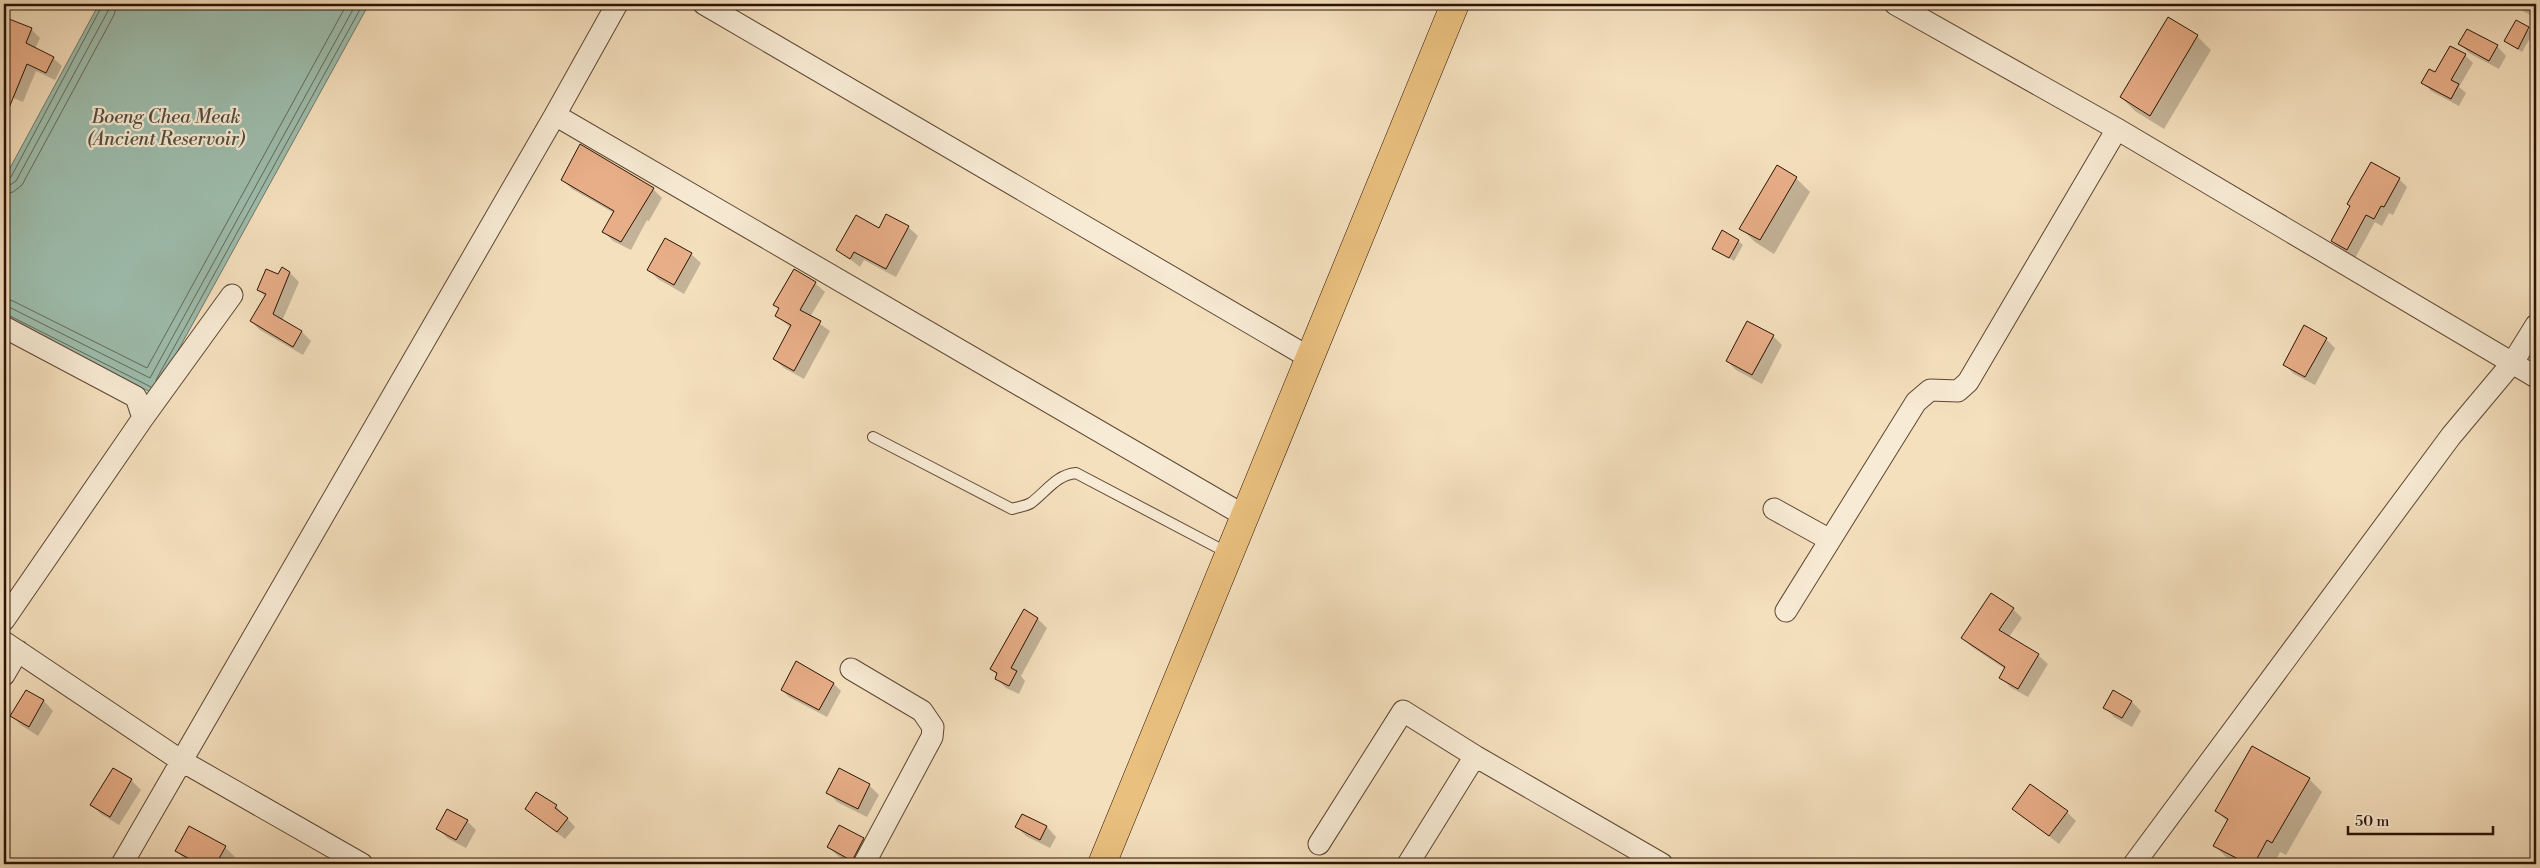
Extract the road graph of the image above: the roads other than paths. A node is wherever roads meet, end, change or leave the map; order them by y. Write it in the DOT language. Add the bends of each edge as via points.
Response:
graph roads {
  1 [pos="617,4"];
  2 [pos="704,4"];
  3 [pos="1455,4"];
  4 [pos="1895,4"];
  5 [pos="555,115"];
  6 [pos="2117,129"];
  7 [pos="232,295"];
  8 [pos="2536,325"];
  9 [pos="4,327"];
  10 [pos="1310,358"];
  11 [pos="2514,362"];
  12 [pos="2536,377"];
  13 [pos="143,418"];
  14 [pos="873,437"];
  15 [pos="1774,509"];
  16 [pos="1245,516"];
  17 [pos="1830,540"];
  18 [pos="1229,554"];
  19 [pos="1786,611"];
  20 [pos="4,620"];
  21 [pos="11,647"];
  22 [pos="851,669"];
  23 [pos="4,675"];
  24 [pos="1475,756"];
  25 [pos="180,760"];
  26 [pos="1319,844"];
  27 [pos="122,864"];
  28 [pos="362,864"];
  29 [pos="864,864"];
  30 [pos="1102,864"];
  31 [pos="1408,864"];
  32 [pos="1662,864"];
  33 [pos="2134,864"];
  1 -- 5 [label="street"];
  2 -- 10 [label="street"];
  3 -- 10 [label="highway"];
  4 -- 6 [label="street"];
  5 -- 16 [label="street"];
  5 -- 25 [label="street"];
  6 -- 11 [label="street"];
  6 -- 17 [label="street" via="1968,382 1958,391 1930,390 1916,402"];
  7 -- 13 [label="street"];
  8 -- 11 [label="street"];
  9 -- 13 [label="street" via="136,397"];
  10 -- 16 [label="highway"];
  11 -- 12 [label="street"];
  11 -- 33 [label="street" via="2451,436"];
  13 -- 20 [label="street"];
  14 -- 18 [label="lane" via="1012,509 1029,504 1066,474 1076,473"];
  15 -- 17 [label="street"];
  16 -- 18 [label="highway"];
  17 -- 19 [label="street"];
  18 -- 30 [label="highway"];
  21 -- 23 [label="street"];
  21 -- 25 [label="street"];
  22 -- 29 [label="street" via="922,711 933,727 932,737"];
  24 -- 26 [label="street" via="1403,711"];
  24 -- 31 [label="street"];
  24 -- 32 [label="street"];
  25 -- 27 [label="street"];
  25 -- 28 [label="street"];
}
